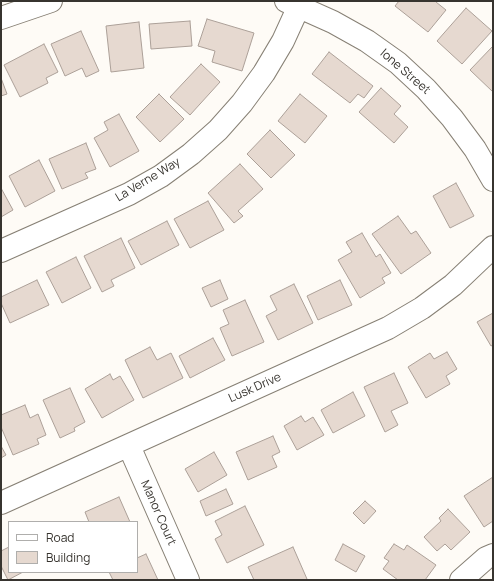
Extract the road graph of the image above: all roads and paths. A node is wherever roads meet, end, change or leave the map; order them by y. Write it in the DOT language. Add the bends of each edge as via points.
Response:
graph roads {
  1 [pos="51,1"];
  2 [pos="291,3"];
  3 [pos="1,18"];
  4 [pos="493,180"];
  5 [pos="493,247"];
  6 [pos="1,251"];
  7 [pos="129,446"];
  8 [pos="1,504"];
  9 [pos="493,554"];
  10 [pos="188,580"];
  11 [pos="461,580"];
  1 -- 3 [label="street"];
  2 -- 4 [label="street, Ione Street" via="334,22 398,63 452,118 475,149"];
  2 -- 6 [label="street, La Verne Way" via="283,41 256,85 218,130 190,154 161,176 129,194"];
  5 -- 7 [label="street, Lusk Drive" via="453,285 422,308 388,328"];
  7 -- 8 [label="street, Lusk Drive"];
  7 -- 10 [label="street, Manor Court"];
  9 -- 11 [label="street"];
}
